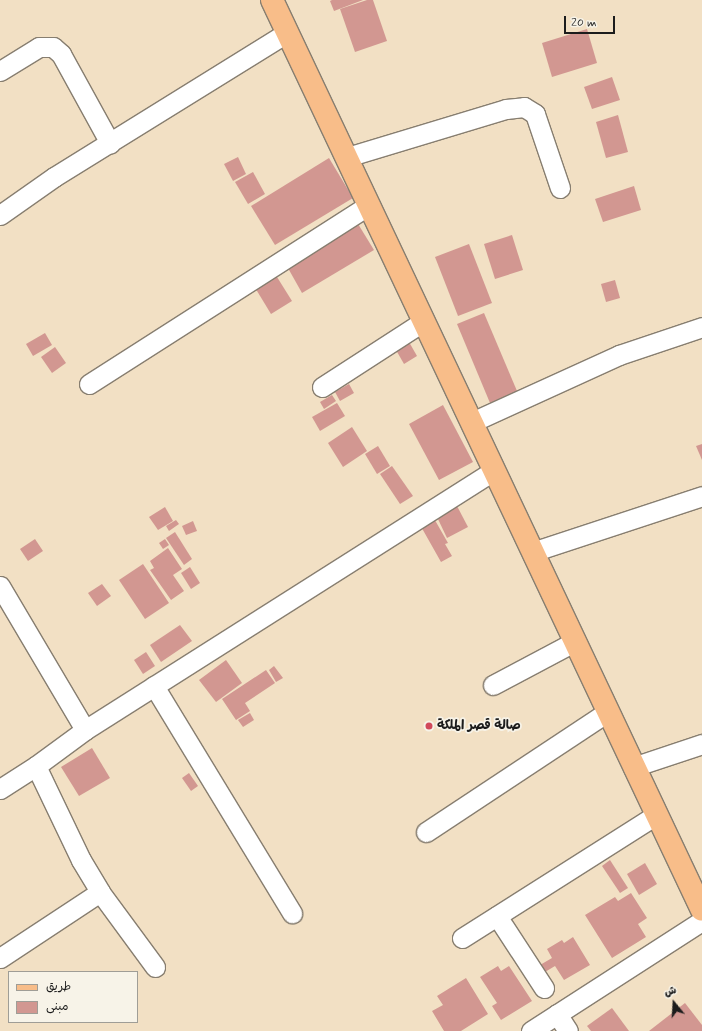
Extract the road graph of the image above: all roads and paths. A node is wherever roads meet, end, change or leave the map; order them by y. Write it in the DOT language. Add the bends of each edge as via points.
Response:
graph roads {
  1 [pos="272,0"];
  2 [pos="288,32"];
  3 [pos="0,71"];
  4 [pos="110,143"];
  5 [pos="347,157"];
  6 [pos="560,188"];
  7 [pos="369,205"];
  8 [pos="0,215"];
  9 [pos="424,321"];
  10 [pos="702,327"];
  11 [pos="89,384"];
  12 [pos="322,387"];
  13 [pos="472,422"];
  14 [pos="494,470"];
  15 [pos="702,496"];
  16 [pos="532,552"];
  17 [pos="0,586"];
  18 [pos="574,642"];
  19 [pos="493,685"];
  20 [pos="154,686"];
  21 [pos="607,712"];
  22 [pos="85,730"];
  23 [pos="702,744"];
  24 [pos="36,766"];
  25 [pos="634,767"];
  26 [pos="0,789"];
  27 [pos="656,815"];
  28 [pos="426,832"];
  29 [pos="100,892"];
  30 [pos="702,910"];
  31 [pos="292,913"];
  32 [pos="497,916"];
  33 [pos="702,921"];
  34 [pos="462,938"];
  35 [pos="0,958"];
  36 [pos="155,968"];
  37 [pos="544,988"];
  38 [pos="557,1014"];
  39 [pos="531,1031"];
  40 [pos="568,1031"];
  1 -- 2 [label="main road"];
  2 -- 4 [label="street"];
  2 -- 5 [label="main road"];
  3 -- 4 [label="street" via="39,47 53,47 61,54"];
  4 -- 8 [label="street" via="54,177"];
  5 -- 6 [label="street" via="506,108 524,106 535,114"];
  5 -- 7 [label="main road"];
  7 -- 9 [label="main road"];
  7 -- 11 [label="street"];
  9 -- 12 [label="street"];
  9 -- 13 [label="main road"];
  10 -- 13 [label="street" via="618,354"];
  13 -- 14 [label="main road"];
  14 -- 16 [label="main road"];
  14 -- 20 [label="street"];
  15 -- 16 [label="street"];
  16 -- 18 [label="main road"];
  17 -- 22 [label="street"];
  18 -- 19 [label="street"];
  18 -- 21 [label="main road"];
  20 -- 22 [label="street"];
  20 -- 31 [label="street"];
  21 -- 25 [label="main road"];
  21 -- 28 [label="street"];
  22 -- 24 [label="street"];
  23 -- 25 [label="street"];
  24 -- 26 [label="street"];
  24 -- 29 [label="street" via="81,860"];
  25 -- 27 [label="main road"];
  27 -- 30 [label="main road"];
  27 -- 32 [label="street"];
  29 -- 35 [label="street"];
  29 -- 36 [label="street"];
  32 -- 34 [label="street"];
  32 -- 37 [label="street"];
  33 -- 38 [label="street"];
  38 -- 39 [label="street"];
  38 -- 40 [label="street"];
}
